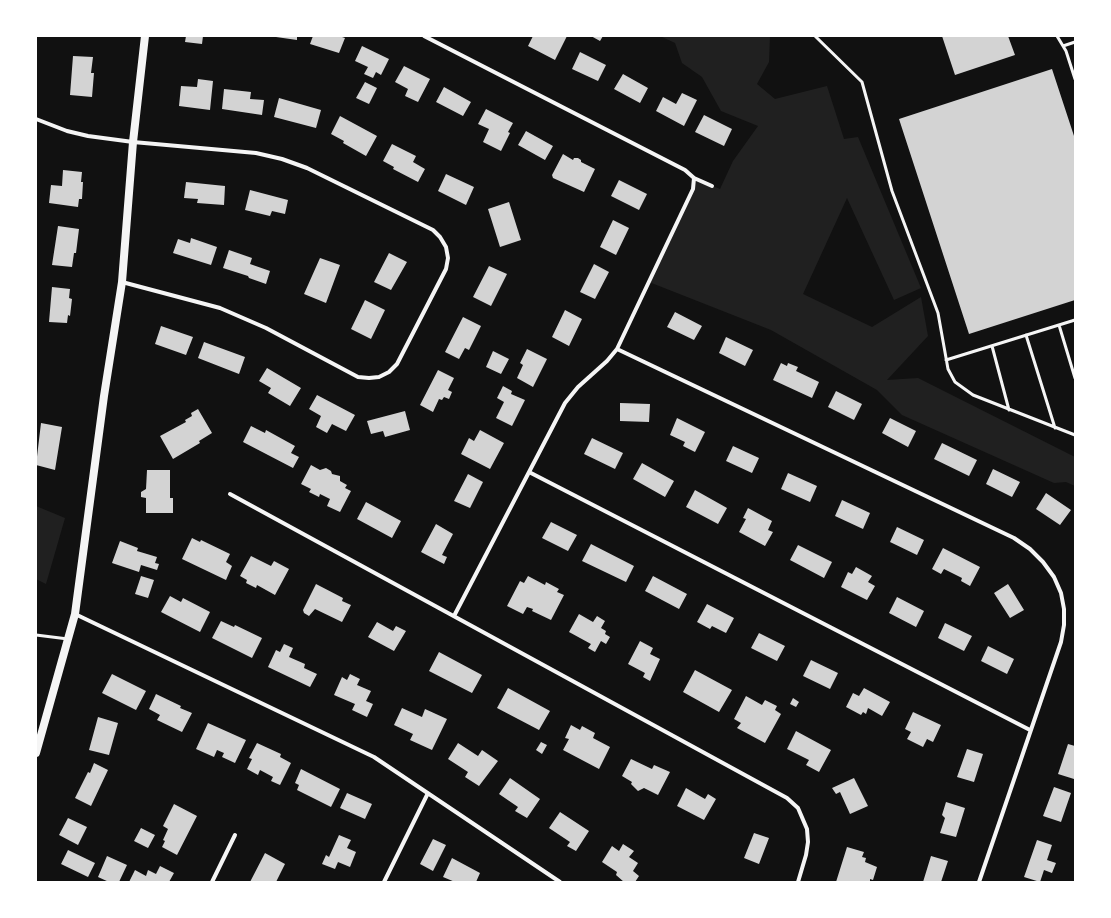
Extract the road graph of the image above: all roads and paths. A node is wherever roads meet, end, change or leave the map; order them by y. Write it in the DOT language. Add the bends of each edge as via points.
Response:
graph roads {
  1 [pos="145,36"];
  2 [pos="424,36"];
  3 [pos="815,36"];
  4 [pos="1056,36"];
  5 [pos="1075,42"];
  6 [pos="1063,46"];
  7 [pos="1075,77"];
  8 [pos="36,119"];
  9 [pos="133,142"];
  10 [pos="694,178"];
  11 [pos="712,186"];
  12 [pos="122,282"];
  13 [pos="1075,320"];
  14 [pos="1059,325"];
  15 [pos="1026,335"];
  16 [pos="992,346"];
  17 [pos="617,349"];
  18 [pos="946,360"];
  19 [pos="1075,378"];
  20 [pos="1010,410"];
  21 [pos="1054,428"];
  22 [pos="1075,436"];
  23 [pos="529,472"];
  24 [pos="230,494"];
  25 [pos="75,614"];
  26 [pos="454,616"];
  27 [pos="36,635"];
  28 [pos="68,639"];
  29 [pos="1030,730"];
  30 [pos="36,753"];
  31 [pos="428,793"];
  32 [pos="235,836"];
  33 [pos="212,882"];
  34 [pos="384,882"];
  35 [pos="559,882"];
  36 [pos="798,882"];
  37 [pos="979,882"];
  1 -- 9 [label="main road"];
  2 -- 10 [label="street" via="685,170"];
  3 -- 18 [label="lane" via="862,82 892,191 938,313"];
  4 -- 6 [label="lane"];
  5 -- 6 [label="lane"];
  6 -- 7 [label="lane"];
  8 -- 9 [label="street" via="67,131"];
  9 -- 12 [label="main road"];
  9 -- 12 [label="street" via="256,153 307,168 433,230 446,247 448,258 446,269 397,364 389,372 369,378 358,377 266,328 220,308"];
  10 -- 11 [label="street"];
  10 -- 17 [label="street" via="693,189"];
  12 -- 25 [label="main road"];
  13 -- 14 [label="lane"];
  14 -- 15 [label="lane"];
  14 -- 19 [label="lane"];
  15 -- 16 [label="lane"];
  15 -- 21 [label="lane"];
  16 -- 18 [label="lane"];
  16 -- 20 [label="lane"];
  17 -- 23 [label="street" via="565,403"];
  17 -- 29 [label="street" via="1006,535 1030,549 1054,577 1061,593 1064,625 1061,642"];
  18 -- 20 [label="lane" via="954,382 972,395"];
  20 -- 21 [label="lane"];
  21 -- 22 [label="lane"];
  23 -- 26 [label="street"];
  23 -- 29 [label="street"];
  24 -- 26 [label="street"];
  25 -- 28 [label="main road"];
  25 -- 31 [label="street" via="374,757"];
  26 -- 36 [label="street" via="787,798 798,808 807,829 808,842"];
  27 -- 28 [label="lane"];
  28 -- 30 [label="main road"];
  29 -- 37 [label="street"];
  31 -- 34 [label="street"];
  31 -- 35 [label="street"];
  32 -- 33 [label="street"];
}
